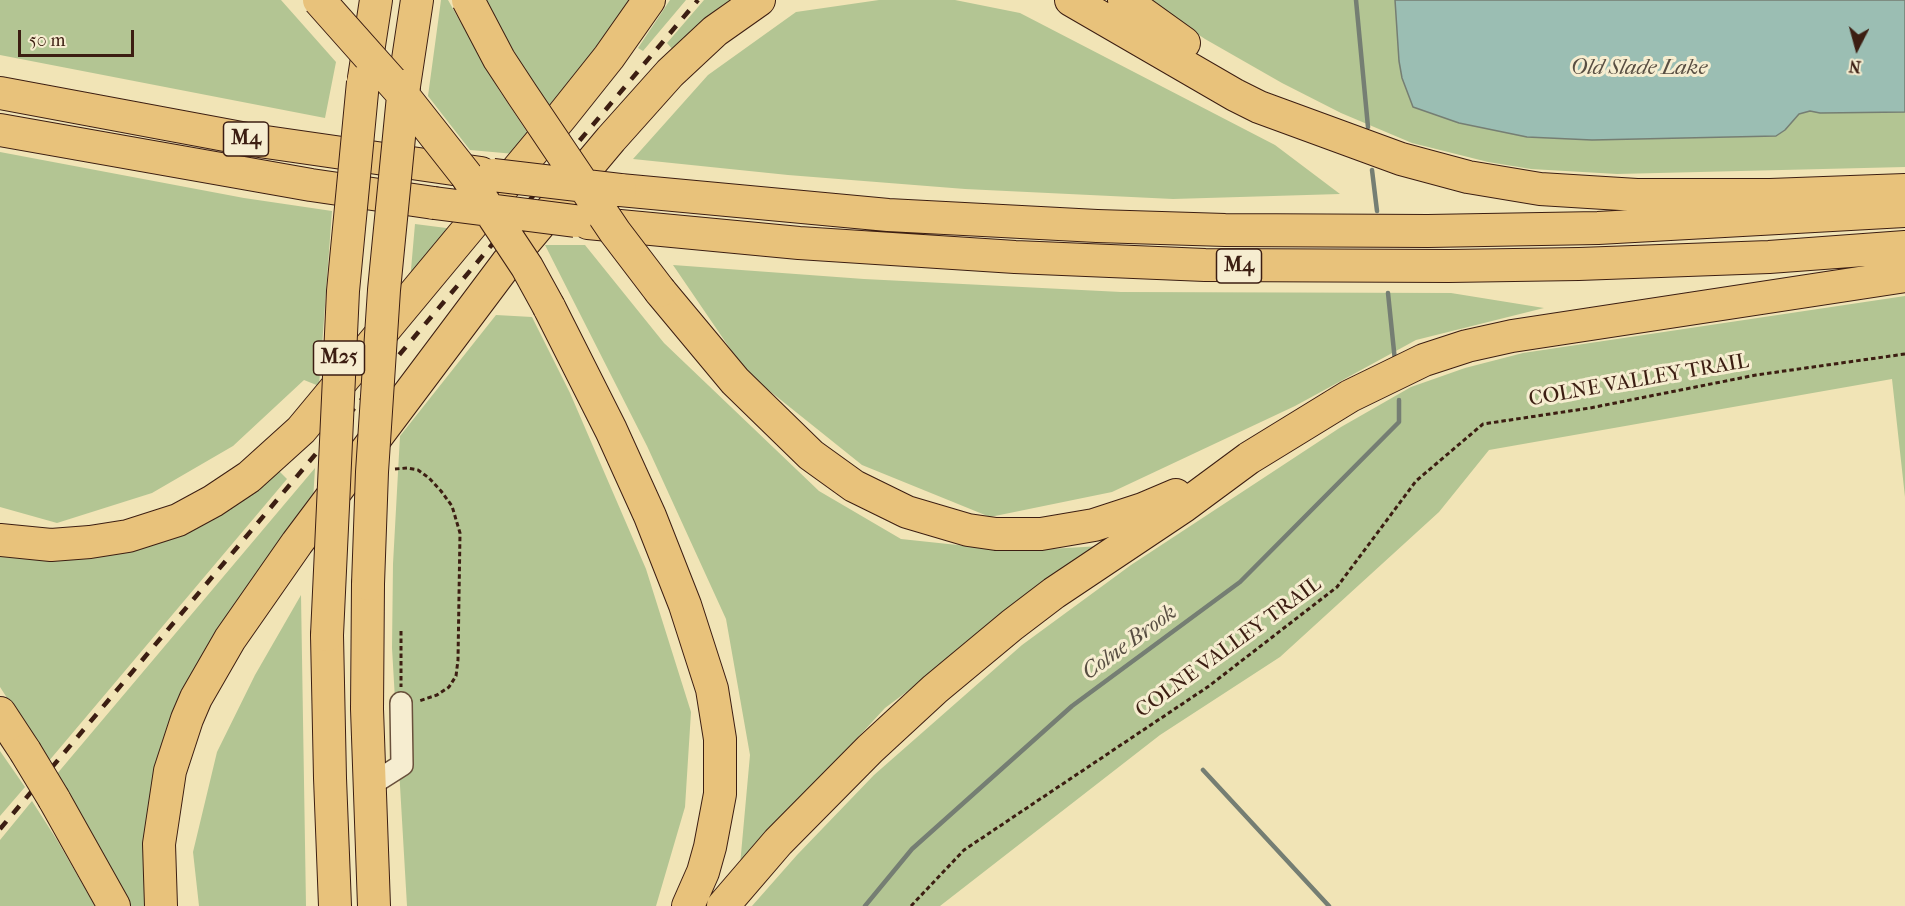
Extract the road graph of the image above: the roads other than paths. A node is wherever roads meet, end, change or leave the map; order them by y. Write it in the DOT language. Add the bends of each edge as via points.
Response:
graph roads {
  1 [pos="319,0"];
  2 [pos="376,0"];
  3 [pos="417,0"];
  4 [pos="468,0"];
  5 [pos="649,0"];
  6 [pos="759,0"];
  7 [pos="1071,0"];
  8 [pos="1124,0"];
  9 [pos="0,93"];
  10 [pos="1304,123"];
  11 [pos="0,130"];
  12 [pos="1905,190"];
  13 [pos="1905,212"];
  14 [pos="1905,247"];
  15 [pos="1905,276"];
  16 [pos="1249,458"];
  17 [pos="0,540"];
  18 [pos="401,703"];
  19 [pos="0,713"];
  20 [pos="369,786"];
  21 [pos="114,906"];
  22 [pos="161,906"];
  23 [pos="335,906"];
  24 [pos="374,906"];
  25 [pos="688,906"];
  26 [pos="723,906"];
  1 -- 25 [label="highway, bridge" via="399,90 466,175 527,267 611,430 650,516 712,689 720,739 720,794 710,847"];
  2 -- 23 [label="highway, M25, bridge" via="363,82 343,291 327,634"];
  3 -- 20 [label="highway, M25, bridge" via="404,86 382,314 372,472"];
  4 -- 16 [label="highway, bridge" via="522,94 615,232 660,291 735,381 797,442 854,486 941,524 968,530 1041,534 1124,516"];
  5 -- 17 [label="highway" via="562,117 301,430 249,477 178,520 128,536 51,545"];
  6 -- 22 [label="highway" via="715,31 670,73 507,263 230,639 196,698 170,771 159,844"];
  7 -- 10 [label="highway" via="1235,95"];
  8 -- 10 [label="highway" via="1209,59 1300,112"];
  9 -- 13 [label="highway, M4, bridge" via="252,140 493,175 888,215 1226,230 1428,231 1598,228"];
  10 -- 12 [label="highway" via="1401,159 1468,177 1540,189 1625,195"];
  11 -- 14 [label="highway, M4, bridge" via="311,185 575,221 822,245 1016,257 1205,265 1438,266 1769,257"];
  15 -- 16 [label="highway" via="1467,346 1424,360 1360,390"];
  16 -- 26 [label="highway" via="1054,593 935,689 819,800"];
  18 -- 20 [label="lane" via="402,765"];
  19 -- 21 [label="highway, bridge"];
  20 -- 24 [label="highway, M25"];
}
